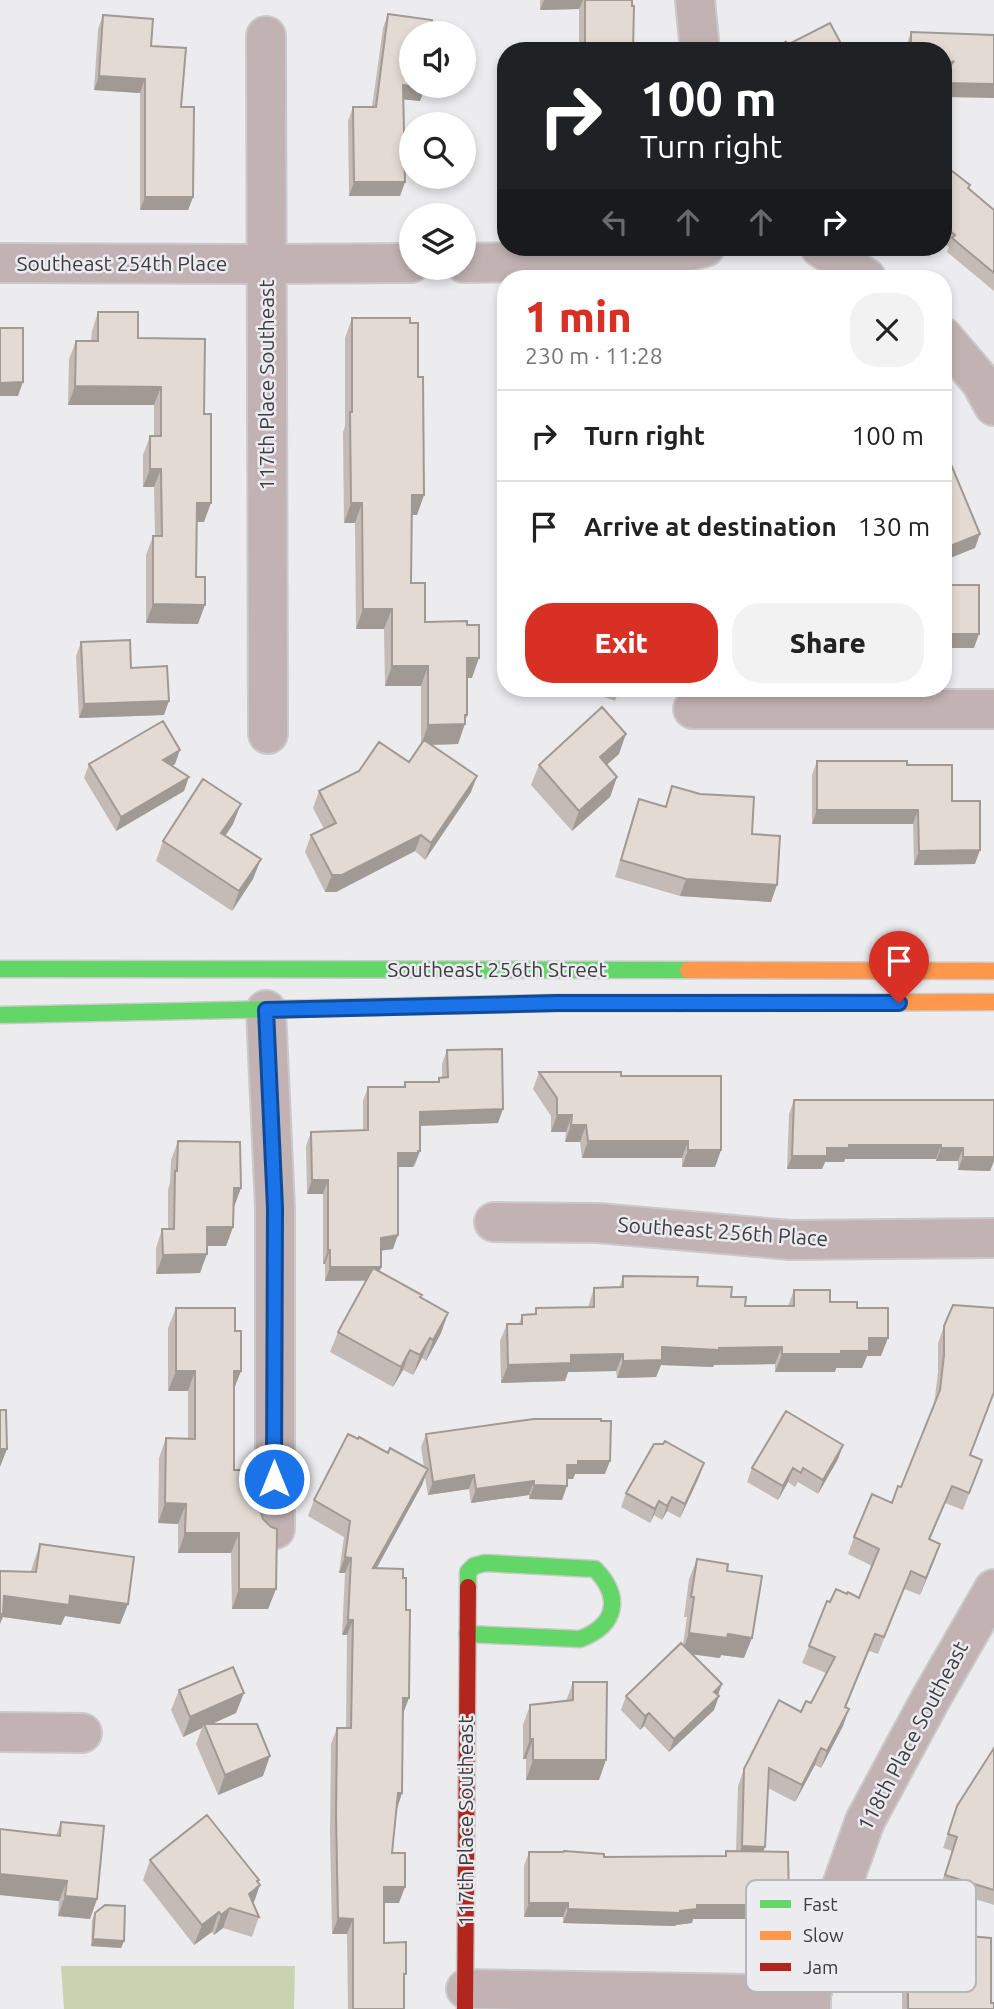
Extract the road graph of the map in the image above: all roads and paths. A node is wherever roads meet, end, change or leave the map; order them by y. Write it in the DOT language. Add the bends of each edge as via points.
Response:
graph roads {
  1 [pos="695,0"];
  2 [pos="266,36"];
  3 [pos="699,42"];
  4 [pos="671,256"];
  5 [pos="833,256"];
  6 [pos="476,262"];
  7 [pos="0,263"];
  8 [pos="399,263"];
  9 [pos="267,264"];
  10 [pos="854,270"];
  11 [pos="952,348"];
  12 [pos="994,407"];
  13 [pos="693,709"];
  14 [pos="994,709"];
  15 [pos="268,734"];
  16 [pos="0,969"];
  17 [pos="994,971"];
  18 [pos="994,1002"];
  19 [pos="266,1010"];
  20 [pos="0,1015"];
  21 [pos="494,1222"];
  22 [pos="994,1238"];
  23 [pos="275,1530"];
  24 [pos="994,1589"];
  25 [pos="467,1634"];
  26 [pos="0,1732"];
  27 [pos="82,1733"];
  28 [pos="844,1880"];
  29 [pos="466,1999"];
  30 [pos="811,2002"];
  1 -- 3 [label="street"];
  2 -- 9 [label="street, 117th Place Southeast"];
  4 -- 6 [label="street" via="656,260"];
  5 -- 10 [label="street"];
  7 -- 9 [label="street, Southeast 254th Place"];
  8 -- 9 [label="street, Southeast 254th Place"];
  9 -- 15 [label="street, 117th Place Southeast"];
  11 -- 12 [label="street" via="981,382"];
  13 -- 14 [label="street"];
  16 -- 17 [label="main road, Southeast 256th Street"];
  18 -- 19 [label="main road, Southeast 256th Street" via="557,1003"];
  19 -- 20 [label="main road, Southeast 256th Street"];
  19 -- 23 [label="street" via="275,1208"];
  21 -- 22 [label="street, Southeast 256th Place" via="598,1223 790,1240"];
  24 -- 28 [label="street, 118th Place Southeast" via="864,1821"];
  25 -- 25 [label="main road, 117th Place Southeast" via="588,1637 602,1629 611,1614 611,1589 595,1569 474,1566 468,1572"];
  25 -- 29 [label="main road, 117th Place Southeast"];
  26 -- 27 [label="street"];
  29 -- 30 [label="street"];
}
